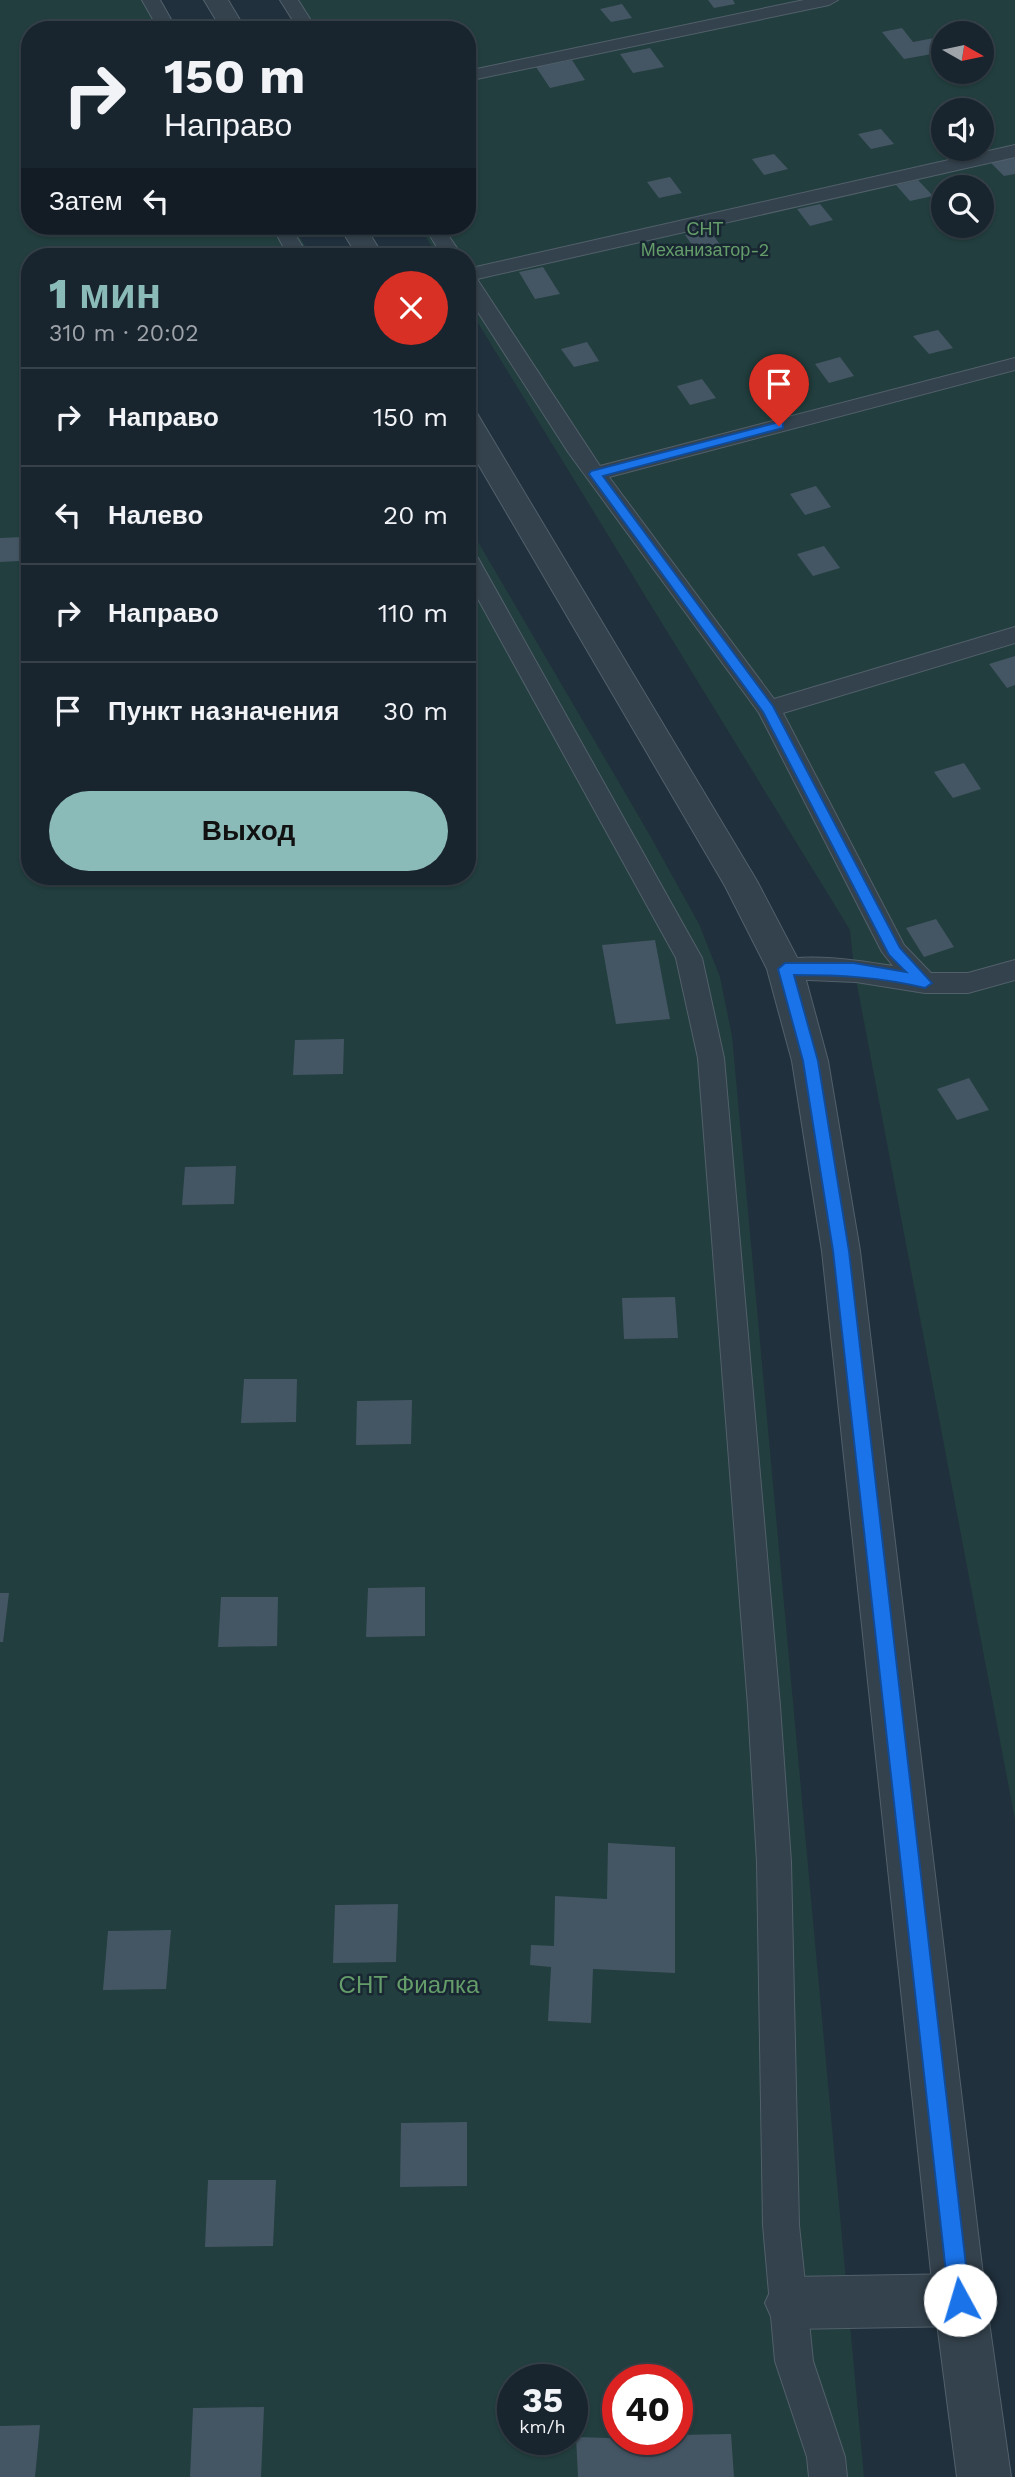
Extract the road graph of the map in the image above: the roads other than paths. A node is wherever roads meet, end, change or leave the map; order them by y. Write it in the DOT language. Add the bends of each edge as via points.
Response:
graph roads {
  1 [pos="150,0"];
  2 [pos="216,0"];
  3 [pos="289,0"];
  4 [pos="829,0"];
  5 [pos="163,21"];
  6 [pos="229,21"];
  7 [pos="302,21"];
  8 [pos="476,74"];
  9 [pos="1015,151"];
  10 [pos="476,275"];
  11 [pos="476,291"];
  12 [pos="1015,364"];
  13 [pos="476,435"];
  14 [pos="595,474"];
  15 [pos="476,574"];
  16 [pos="1015,635"];
  17 [pos="769,709"];
  18 [pos="785,969"];
  19 [pos="1015,970"];
  20 [pos="925,983"];
  21 [pos="960,2300"];
  22 [pos="791,2303"];
  23 [pos="828,2477"];
  24 [pos="984,2477"];
  1 -- 5 [label="lane"];
  2 -- 6 [label="street"];
  3 -- 7 [label="lane"];
  4 -- 8 [label="lane"];
  9 -- 10 [label="lane"];
  11 -- 14 [label="lane"];
  12 -- 14 [label="lane"];
  13 -- 18 [label="street" via="740,881"];
  14 -- 17 [label="lane"];
  15 -- 22 [label="lane" via="689,958 711,1058 774,1862 781,2225"];
  16 -- 17 [label="lane"];
  17 -- 20 [label="lane" via="895,951"];
  18 -- 20 [label="lane" via="854,969"];
  18 -- 21 [label="street" via="810,1061 841,1251"];
  19 -- 20 [label="lane" via="968,983"];
  21 -- 22 [label="street"];
  21 -- 24 [label="street"];
  22 -- 23 [label="lane" via="794,2361 826,2457"];
}
